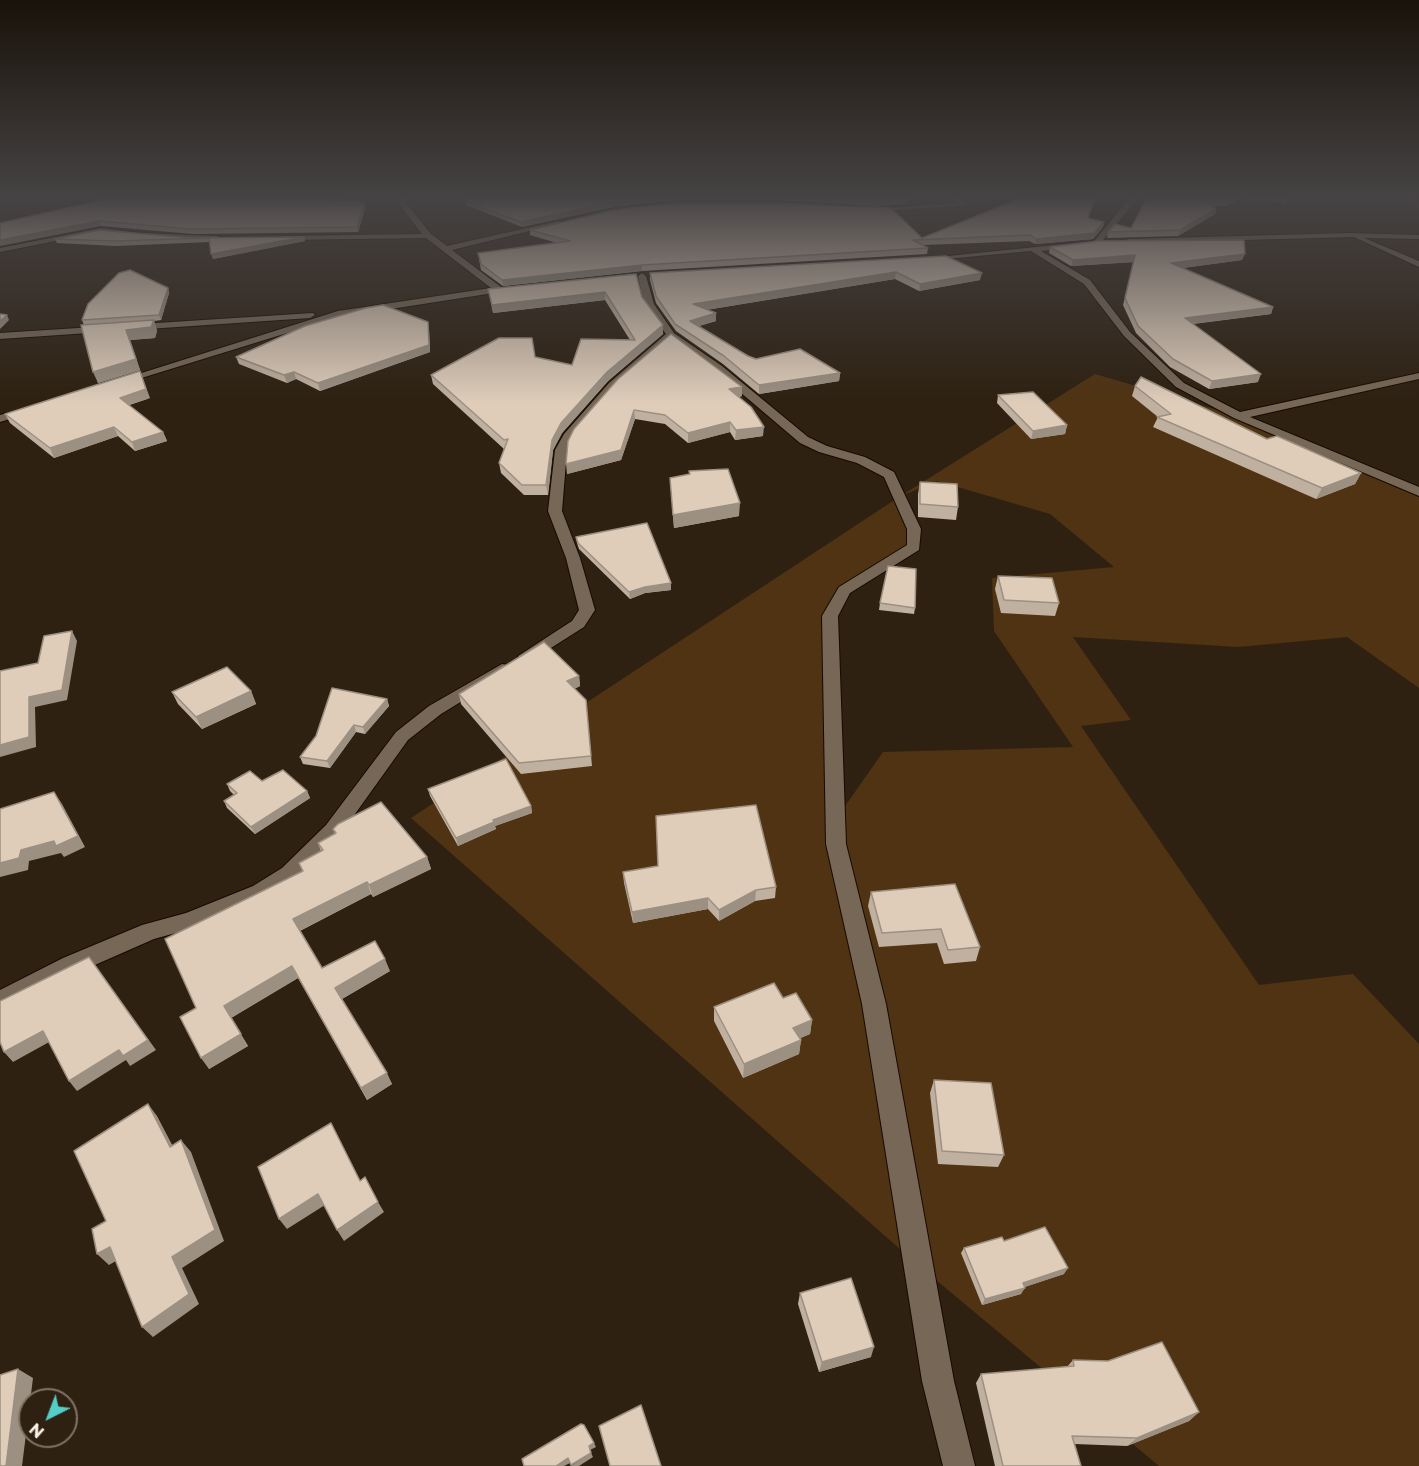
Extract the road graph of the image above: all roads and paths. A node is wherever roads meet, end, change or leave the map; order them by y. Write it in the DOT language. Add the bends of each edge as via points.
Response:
graph roads {
  1 [pos="469,266"];
  2 [pos="1062,266"];
  3 [pos="642,276"];
  4 [pos="520,287"];
  5 [pos="498,289"];
  6 [pos="338,314"];
  7 [pos="671,335"];
  8 [pos="0,336"];
  9 [pos="1419,376"];
  10 [pos="110,384"];
  11 [pos="44,405"];
  12 [pos="1238,416"];
  13 [pos="0,419"];
  14 [pos="1419,492"];
  15 [pos="0,1002"];
  16 [pos="958,1466"];
  1 -- 5 [label="street"];
  2 -- 12 [label="street" via="1088,282 1127,334 1180,386"];
  3 -- 7 [label="street" via="649,304"];
  4 -- 5 [label="street"];
  5 -- 6 [label="street"];
  6 -- 8 [label="street"];
  6 -- 10 [label="street"];
  7 -- 15 [label="street" via="614,385 568,436 561,450 555,511 587,610 578,624 471,686 402,736 333,830 280,880 261,892 189,921 150,931 80,961"];
  7 -- 16 [label="street" via="718,368 804,440 861,460 889,475 914,529 914,547 844,590 830,616 836,844 874,1004 938,1381"];
  9 -- 12 [label="street"];
  11 -- 13 [label="street"];
  12 -- 14 [label="street"];
}
